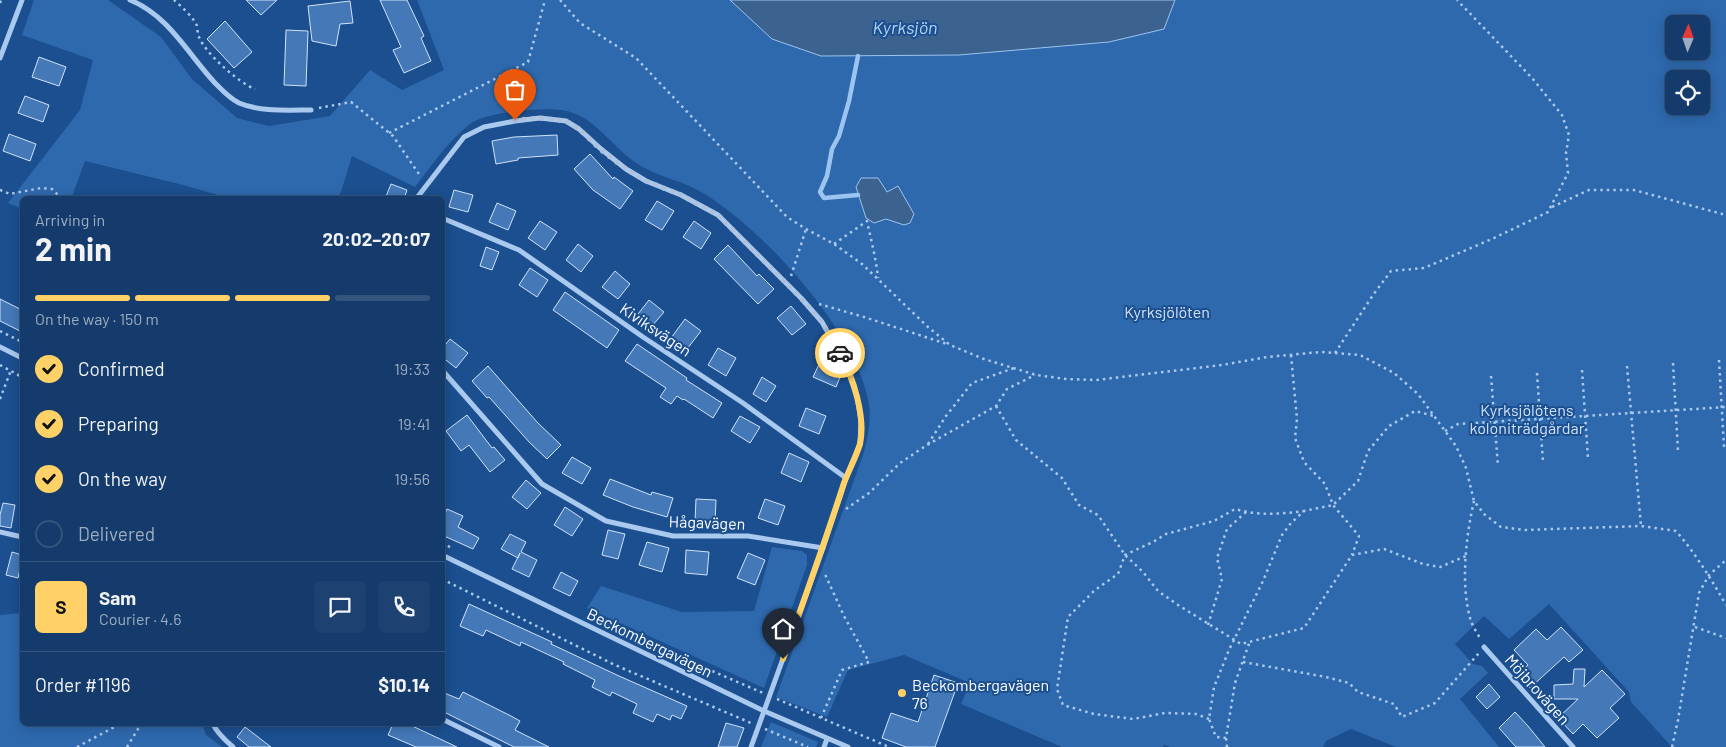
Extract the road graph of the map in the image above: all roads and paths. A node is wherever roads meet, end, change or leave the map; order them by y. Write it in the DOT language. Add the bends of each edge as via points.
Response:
graph roads {
  1 [pos="22,0"];
  2 [pos="130,0"];
  3 [pos="174,0"];
  4 [pos="545,0"];
  5 [pos="560,0"];
  6 [pos="1457,0"];
  7 [pos="0,58"];
  8 [pos="255,89"];
  9 [pos="311,110"];
  10 [pos="389,133"];
  11 [pos="426,185"];
  12 [pos="0,190"];
  13 [pos="59,196"];
  14 [pos="418,196"];
  15 [pos="1550,208"];
  16 [pos="1726,215"];
  17 [pos="445,219"];
  18 [pos="806,230"];
  19 [pos="834,244"];
  20 [pos="878,278"];
  21 [pos="788,284"];
  22 [pos="819,304"];
  23 [pos="0,331"];
  24 [pos="20,341"];
  25 [pos="950,345"];
  26 [pos="0,347"];
  27 [pos="1335,353"];
  28 [pos="1291,355"];
  29 [pos="20,357"];
  30 [pos="1719,360"];
  31 [pos="1673,363"];
  32 [pos="0,365"];
  33 [pos="1627,366"];
  34 [pos="1014,368"];
  35 [pos="10,370"];
  36 [pos="1582,370"];
  37 [pos="445,373"];
  38 [pos="1537,373"];
  39 [pos="1036,374"];
  40 [pos="20,376"];
  41 [pos="1491,376"];
  42 [pos="0,399"];
  43 [pos="996,406"];
  44 [pos="1726,407"];
  45 [pos="1722,408"];
  46 [pos="1676,411"];
  47 [pos="1631,414"];
  48 [pos="1585,416"];
  49 [pos="1436,417"];
  50 [pos="1540,419"];
  51 [pos="1495,422"];
  52 [pos="1445,431"];
  53 [pos="927,445"];
  54 [pos="1724,447"];
  55 [pos="1678,451"];
  56 [pos="1588,458"];
  57 [pos="1543,462"];
  58 [pos="1498,466"];
  59 [pos="846,478"];
  60 [pos="1474,501"];
  61 [pos="1332,505"];
  62 [pos="1246,512"];
  63 [pos="1304,512"];
  64 [pos="833,517"];
  65 [pos="1641,526"];
  66 [pos="0,532"];
  67 [pos="20,537"];
  68 [pos="445,544"];
  69 [pos="823,548"];
  70 [pos="460,552"];
  71 [pos="1125,555"];
  72 [pos="1352,555"];
  73 [pos="445,556"];
  74 [pos="1466,556"];
  75 [pos="1726,560"];
  76 [pos="823,571"];
  77 [pos="1709,575"];
  78 [pos="445,580"];
  79 [pos="1726,605"];
  80 [pos="600,619"];
  81 [pos="1208,625"];
  82 [pos="1695,627"];
  83 [pos="1726,638"];
  84 [pos="1234,640"];
  85 [pos="1250,641"];
  86 [pos="1484,648"];
  87 [pos="1243,662"];
  88 [pos="770,696"];
  89 [pos="764,712"];
  90 [pos="821,718"];
  91 [pos="1209,719"];
  92 [pos="445,720"];
  93 [pos="116,726"];
  94 [pos="140,726"];
  95 [pos="215,726"];
  96 [pos="759,727"];
  97 [pos="1226,738"];
  98 [pos="827,739"];
  99 [pos="77,747"];
  100 [pos="127,747"];
  101 [pos="234,747"];
  102 [pos="499,747"];
  103 [pos="751,747"];
  104 [pos="808,747"];
  105 [pos="824,747"];
  106 [pos="848,747"];
  107 [pos="889,747"];
  108 [pos="1227,747"];
  109 [pos="1572,747"];
  110 [pos="1672,747"];
  1 -- 7 [label="street"];
  2 -- 9 [label="street" via="152,11 199,67 239,103 273,110"];
  3 -- 8 [label="path" via="196,24 206,50 246,86"];
  4 -- 10 [label="path" via="528,62"];
  5 -- 18 [label="path" via="580,23 636,58 787,216"];
  6 -- 15 [label="path" via="1532,78 1562,115 1569,135 1566,153 1568,173"];
  9 -- 10 [label="path" via="351,102"];
  10 -- 11 [label="path"];
  11 -- 14 [label="street"];
  11 -- 21 [label="street" via="464,137 484,127 540,118 566,121 626,169 718,215"];
  12 -- 13 [label="path" via="10,194 52,189"];
  15 -- 16 [label="path" via="1589,190 1634,190"];
  15 -- 27 [label="path" via="1548,212 1492,239 1424,268 1391,271"];
  17 -- 59 [label="street, Kiviksvägen" via="519,250"];
  18 -- 19 [label="path"];
  18 -- 21 [label="path"];
  19 -- 20 [label="path"];
  19 -- 20 [label="path" via="867,221"];
  20 -- 25 [label="path"];
  21 -- 59 [label="street" via="822,322 845,363 857,396 860,444"];
  22 -- 25 [label="path"];
  23 -- 24 [label="path"];
  25 -- 34 [label="path"];
  26 -- 29 [label="street"];
  27 -- 28 [label="path"];
  27 -- 49 [label="path" via="1360,355 1394,373 1418,394"];
  28 -- 39 [label="path" via="1096,380"];
  28 -- 61 [label="path" via="1297,418 1295,438 1304,462 1325,484"];
  30 -- 45 [label="path"];
  31 -- 46 [label="path"];
  32 -- 35 [label="path"];
  33 -- 47 [label="path"];
  34 -- 39 [label="path"];
  34 -- 53 [label="path" via="972,383"];
  35 -- 40 [label="path"];
  35 -- 42 [label="path"];
  36 -- 48 [label="path"];
  37 -- 69 [label="street, Hågavägen" via="542,484 606,521 673,536 748,536"];
  38 -- 50 [label="path"];
  39 -- 43 [label="path" via="1007,389"];
  41 -- 51 [label="path"];
  43 -- 53 [label="path"];
  43 -- 71 [label="path" via="1016,440 1062,478 1079,505 1098,515"];
  44 -- 45 [label="path"];
  45 -- 46 [label="path"];
  45 -- 54 [label="path"];
  46 -- 47 [label="path"];
  46 -- 55 [label="path"];
  47 -- 48 [label="path"];
  47 -- 65 [label="path"];
  48 -- 50 [label="path"];
  48 -- 56 [label="path"];
  49 -- 52 [label="path"];
  49 -- 61 [label="path" via="1415,411 1389,426 1368,451 1358,481"];
  50 -- 51 [label="path"];
  50 -- 57 [label="path"];
  51 -- 52 [label="path" via="1458,424"];
  51 -- 58 [label="path"];
  52 -- 60 [label="path" via="1466,468"];
  53 -- 64 [label="path" via="900,463 870,494"];
  59 -- 64 [label="street"];
  60 -- 65 [label="path" via="1484,514 1502,527 1525,530"];
  60 -- 74 [label="path"];
  61 -- 63 [label="path"];
  61 -- 72 [label="path" via="1359,536"];
  62 -- 63 [label="path"];
  62 -- 71 [label="path" via="1235,509 1214,521 1166,534"];
  62 -- 81 [label="path" via="1227,529 1217,558 1222,579"];
  63 -- 84 [label="path" via="1282,534"];
  64 -- 69 [label="street"];
  65 -- 77 [label="path" via="1676,531"];
  66 -- 67 [label="street"];
  68 -- 70 [label="path"];
  69 -- 88 [label="street"];
  71 -- 81 [label="path" via="1158,591"];
  71 -- 91 [label="path" via="1118,574 1095,590 1068,617 1057,689 1063,705 1094,714 1133,719 1196,714"];
  72 -- 74 [label="path" via="1384,549 1440,567"];
  72 -- 85 [label="path" via="1304,628"];
  73 -- 89 [label="street, Beckombergavägen"];
  74 -- 86 [label="path" via="1466,592 1471,621"];
  75 -- 77 [label="path"];
  76 -- 90 [label="path" via="869,662 842,670"];
  77 -- 79 [label="path"];
  77 -- 82 [label="path" via="1700,594"];
  78 -- 96 [label="path" via="614,665"];
  80 -- 88 [label="path"];
  81 -- 84 [label="path"];
  82 -- 83 [label="path"];
  82 -- 110 [label="path"];
  84 -- 85 [label="path" via="1241,644"];
  84 -- 91 [label="path" via="1214,687"];
  85 -- 87 [label="path"];
  86 -- 87 [label="path" via="1435,703 1402,716 1394,704 1358,692 1349,683"];
  86 -- 109 [label="street, Möjbrovägen"];
  87 -- 97 [label="path" via="1235,683"];
  88 -- 89 [label="street"];
  88 -- 90 [label="path"];
  89 -- 96 [label="street"];
  89 -- 98 [label="street, Beckombergavägen"];
  90 -- 107 [label="path"];
  91 -- 97 [label="path" via="1216,737"];
  92 -- 102 [label="street"];
  93 -- 99 [label="path"];
  94 -- 100 [label="path"];
  95 -- 101 [label="street"];
  96 -- 103 [label="street"];
  96 -- 104 [label="path"];
  97 -- 108 [label="path"];
  98 -- 105 [label="street"];
  98 -- 106 [label="street, Beckombergavägen"];
}
